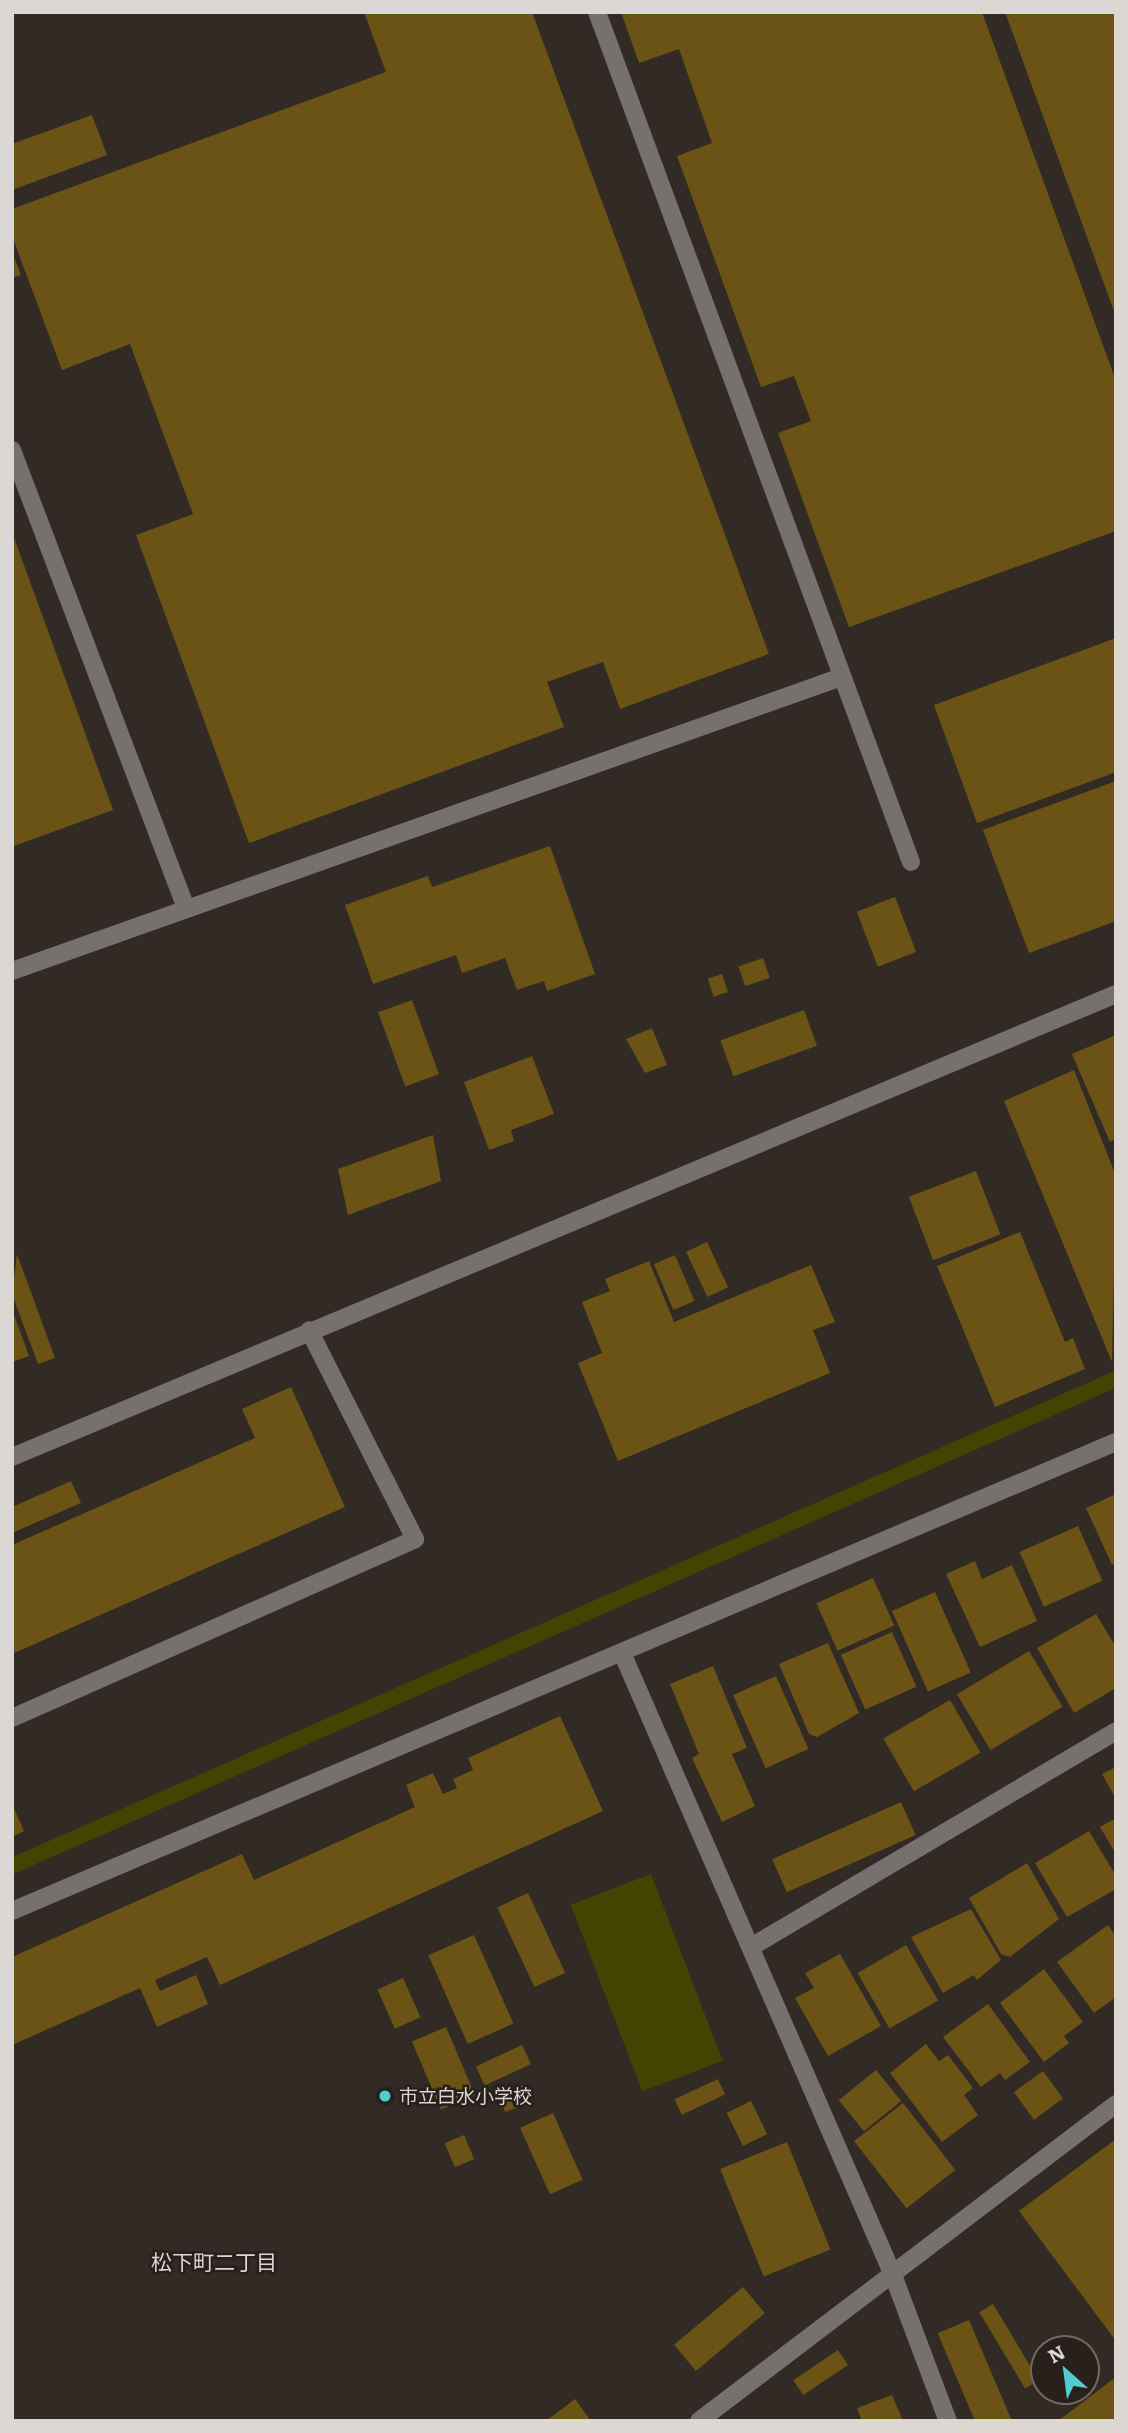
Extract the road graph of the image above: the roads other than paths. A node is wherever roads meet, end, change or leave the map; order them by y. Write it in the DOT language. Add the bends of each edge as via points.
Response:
graph roads {
  1 [pos="597,12"];
  2 [pos="12,450"];
  3 [pos="839,678"];
  4 [pos="911,862"];
  5 [pos="186,909"];
  6 [pos="12,971"];
  7 [pos="1116,994"];
  8 [pos="309,1330"];
  9 [pos="1116,1442"];
  10 [pos="12,1457"];
  11 [pos="623,1655"];
  12 [pos="12,1718"];
  13 [pos="1116,1731"];
  14 [pos="12,1911"];
  15 [pos="751,1947"];
  16 [pos="1116,2104"];
  17 [pos="893,2275"];
  18 [pos="699,2421"];
  19 [pos="948,2421"];
  1 -- 3 [label="street"];
  2 -- 5 [label="street"];
  3 -- 4 [label="street"];
  3 -- 5 [label="street"];
  5 -- 6 [label="street"];
  7 -- 8 [label="street"];
  8 -- 10 [label="street"];
  8 -- 12 [label="street" via="415,1539"];
  9 -- 11 [label="street"];
  11 -- 14 [label="street"];
  11 -- 15 [label="street"];
  13 -- 15 [label="street"];
  15 -- 17 [label="street"];
  16 -- 17 [label="street"];
  17 -- 18 [label="street"];
  17 -- 19 [label="street"];
}
